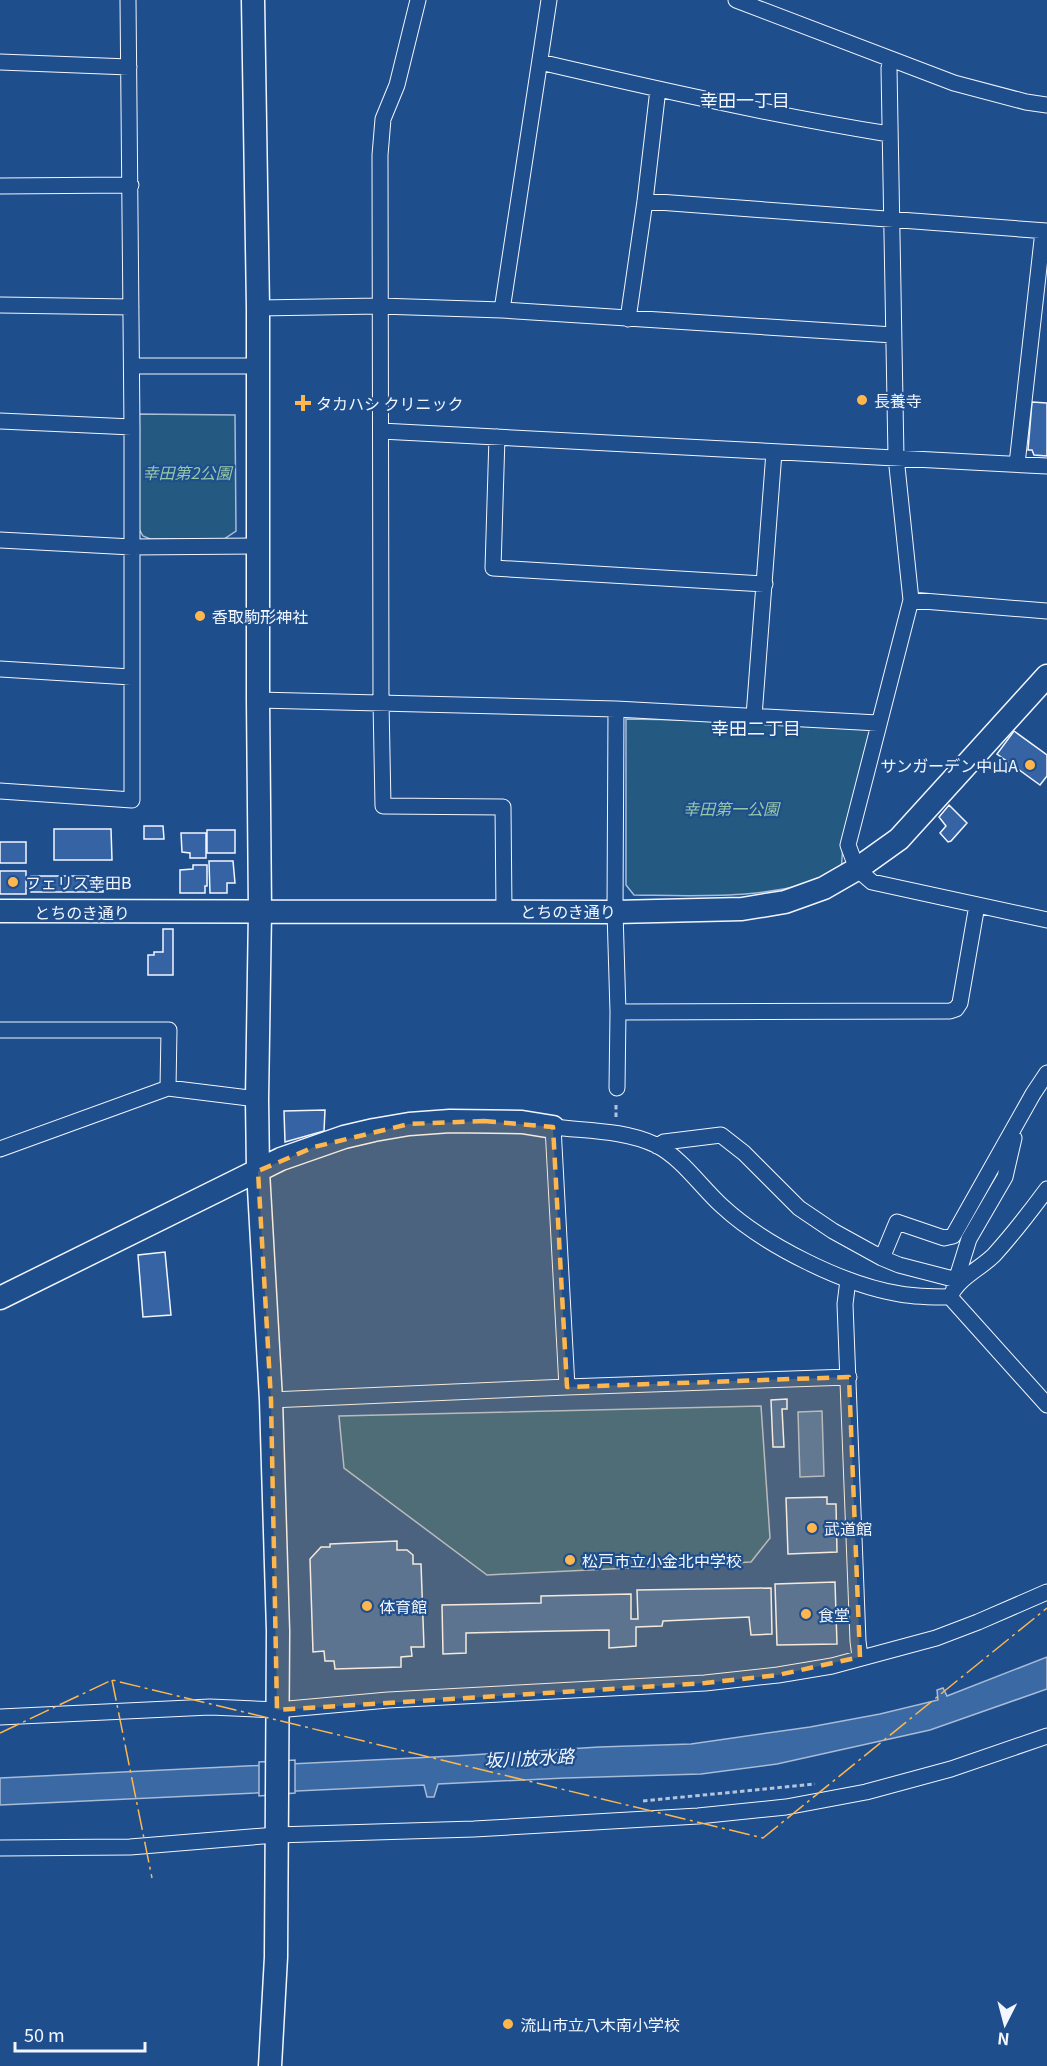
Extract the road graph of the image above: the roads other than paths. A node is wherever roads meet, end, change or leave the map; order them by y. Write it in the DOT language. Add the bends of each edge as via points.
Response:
graph roads {
  1 [pos="128,0"];
  2 [pos="253,0"];
  3 [pos="418,0"];
  4 [pos="549,0"];
  5 [pos="744,2"];
  6 [pos="891,60"];
  7 [pos="0,62"];
  8 [pos="540,62"];
  9 [pos="129,67"];
  10 [pos="658,90"];
  11 [pos="1047,105"];
  12 [pos="889,134"];
  13 [pos="131,185"];
  14 [pos="0,186"];
  15 [pos="645,201"];
  16 [pos="892,219"];
  17 [pos="1045,231"];
  18 [pos="0,305"];
  19 [pos="380,306"];
  20 [pos="131,307"];
  21 [pos="258,308"];
  22 [pos="502,310"];
  23 [pos="628,319"];
  24 [pos="893,335"];
  25 [pos="1031,350"];
  26 [pos="1047,351"];
  27 [pos="132,366"];
  28 [pos="258,366"];
  29 [pos="0,421"];
  30 [pos="132,428"];
  31 [pos="381,431"];
  32 [pos="497,437"];
  33 [pos="774,452"];
  34 [pos="896,457"];
  35 [pos="1017,464"];
  36 [pos="1047,465"];
  37 [pos="0,540"];
  38 [pos="258,546"];
  39 [pos="132,547"];
  40 [pos="765,584"];
  41 [pos="911,600"];
  42 [pos="1047,611"];
  43 [pos="0,669"];
  44 [pos="1047,676"];
  45 [pos="131,677"];
  46 [pos="258,700"];
  47 [pos="381,702"];
  48 [pos="616,709"];
  49 [pos="754,716"];
  50 [pos="878,723"];
  51 [pos="0,790"];
  52 [pos="856,868"];
  53 [pos="977,905"];
  54 [pos="0,911"];
  55 [pos="504,911"];
  56 [pos="260,912"];
  57 [pos="615,912"];
  58 [pos="1047,920"];
  59 [pos="618,1012"];
  60 [pos="0,1030"];
  61 [pos="1047,1073"];
  62 [pos="168,1088"];
  63 [pos="617,1088"];
  64 [pos="257,1100"];
  65 [pos="1019,1120"];
  66 [pos="553,1126"];
  67 [pos="657,1146"];
  68 [pos="0,1149"];
  69 [pos="258,1171"];
  70 [pos="1047,1189"];
  71 [pos="882,1258"];
  72 [pos="848,1280"];
  73 [pos="954,1288"];
  74 [pos="0,1298"];
  75 [pos="849,1377"];
  76 [pos="567,1387"];
  77 [pos="271,1400"];
  78 [pos="1047,1405"];
  79 [pos="1047,1592"];
  80 [pos="860,1657"];
  81 [pos="277,1715"];
  82 [pos="0,1717"];
  83 [pos="1047,1736"];
  84 [pos="276,1829"];
  85 [pos="0,1848"];
  86 [pos="270,2066"];
  1 -- 9 [label="street"];
  2 -- 21 [label="street"];
  3 -- 19 [label="street" via="397,85 383,119"];
  4 -- 8 [label="street"];
  5 -- 6 [label="street"];
  6 -- 11 [label="street" via="954,83"];
  6 -- 12 [label="street"];
  7 -- 9 [label="street"];
  8 -- 10 [label="street"];
  8 -- 22 [label="street"];
  9 -- 13 [label="street"];
  10 -- 12 [label="street"];
  10 -- 15 [label="street"];
  12 -- 16 [label="street"];
  13 -- 14 [label="street"];
  13 -- 20 [label="street"];
  15 -- 16 [label="street"];
  15 -- 23 [label="street"];
  16 -- 17 [label="street"];
  16 -- 24 [label="street"];
  17 -- 25 [label="street"];
  18 -- 20 [label="street"];
  19 -- 21 [label="street"];
  19 -- 22 [label="street"];
  19 -- 31 [label="street"];
  20 -- 27 [label="street"];
  21 -- 28 [label="street"];
  22 -- 23 [label="street"];
  23 -- 24 [label="street"];
  24 -- 34 [label="street"];
  25 -- 26 [label="street"];
  25 -- 35 [label="street"];
  27 -- 28 [label="street"];
  27 -- 30 [label="street"];
  28 -- 38 [label="street"];
  29 -- 30 [label="street"];
  30 -- 39 [label="street"];
  31 -- 32 [label="street"];
  31 -- 47 [label="street"];
  32 -- 33 [label="street"];
  32 -- 40 [label="street" via="493,568"];
  33 -- 34 [label="street"];
  33 -- 40 [label="street"];
  34 -- 35 [label="street"];
  34 -- 41 [label="street"];
  35 -- 36 [label="street"];
  37 -- 39 [label="street"];
  38 -- 39 [label="street"];
  38 -- 46 [label="street"];
  39 -- 45 [label="street"];
  40 -- 49 [label="street"];
  41 -- 42 [label="street"];
  41 -- 50 [label="street"];
  43 -- 45 [label="street"];
  44 -- 52 [label="street, とちのき通り" via="899,839"];
  45 -- 51 [label="street" via="132,801"];
  46 -- 47 [label="street"];
  46 -- 56 [label="street"];
  47 -- 48 [label="street"];
  47 -- 55 [label="street" via="382,806 503,807"];
  48 -- 49 [label="street"];
  48 -- 57 [label="street"];
  49 -- 50 [label="street"];
  50 -- 52 [label="street" via="848,845"];
  52 -- 53 [label="street" via="872,882"];
  52 -- 57 [label="street, とちのき通り" via="824,888 784,902 742,909"];
  53 -- 58 [label="street"];
  53 -- 59 [label="street" via="960,1003 950,1011"];
  54 -- 56 [label="street, とちのき通り"];
  55 -- 56 [label="street, とちのき通り"];
  55 -- 57 [label="street, とちのき通り"];
  56 -- 64 [label="street"];
  57 -- 59 [label="street"];
  59 -- 63 [label="street"];
  60 -- 62 [label="street" via="169,1030"];
  61 -- 65 [label="street"];
  62 -- 64 [label="street"];
  62 -- 68 [label="street"];
  64 -- 69 [label="street"];
  65 -- 71 [label="street" via="953,1236 944,1238 897,1222"];
  65 -- 73 [label="street" via="1005,1178 969,1239"];
  66 -- 67 [label="street" via="616,1134"];
  66 -- 69 [label="street" via="450,1121 408,1124 314,1147"];
  66 -- 76 [label="street"];
  67 -- 71 [label="street" via="721,1135 798,1208"];
  67 -- 72 [label="street" via="743,1223"];
  69 -- 74 [label="street"];
  69 -- 77 [label="street"];
  70 -- 73 [label="street" via="992,1256"];
  71 -- 73 [label="street"];
  72 -- 73 [label="street" via="927,1297"];
  72 -- 75 [label="street" via="845,1304"];
  73 -- 78 [label="street"];
  75 -- 76 [label="street"];
  75 -- 80 [label="street"];
  76 -- 77 [label="street"];
  77 -- 81 [label="street"];
  79 -- 80 [label="street" via="936,1638"];
  80 -- 81 [label="street" via="832,1666 705,1683 399,1699"];
  81 -- 82 [label="street" via="210,1707"];
  81 -- 84 [label="street"];
  83 -- 84 [label="street" via="866,1792 786,1807 698,1816 384,1832"];
  84 -- 85 [label="street" via="130,1847"];
  84 -- 86 [label="street" via="276,1958"];
}
